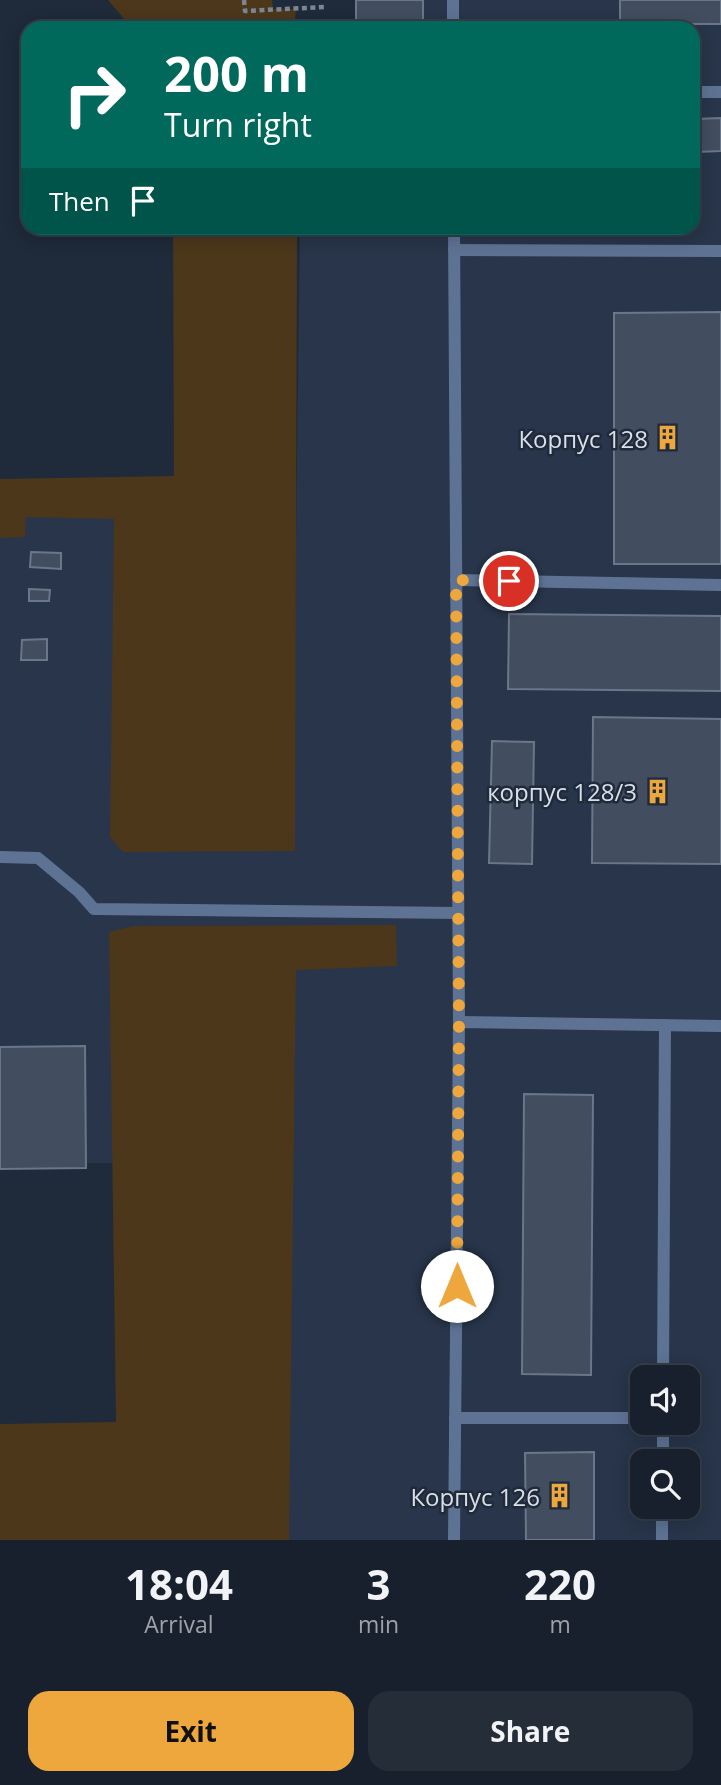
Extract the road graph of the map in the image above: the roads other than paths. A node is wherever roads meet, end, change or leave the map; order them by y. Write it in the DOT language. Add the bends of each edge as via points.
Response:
graph roads {
  1 [pos="453,0"];
  2 [pos="453,21"];
  3 [pos="700,92"];
  4 [pos="721,92"];
  5 [pos="454,235"];
  6 [pos="454,250"];
  7 [pos="721,251"];
  8 [pos="456,580"];
  9 [pos="721,585"];
  10 [pos="0,857"];
  11 [pos="458,913"];
  12 [pos="459,1022"];
  13 [pos="665,1025"];
  14 [pos="721,1026"];
  15 [pos="663,1365"];
  16 [pos="455,1418"];
  17 [pos="630,1418"];
  18 [pos="662,1519"];
  19 [pos="454,1540"];
  20 [pos="662,1540"];
  1 -- 2 [label="lane"];
  3 -- 4 [label="lane"];
  5 -- 6 [label="lane"];
  6 -- 7 [label="lane"];
  6 -- 8 [label="lane"];
  8 -- 9 [label="lane"];
  8 -- 11 [label="lane"];
  10 -- 11 [label="lane" via="38,858 94,909"];
  11 -- 12 [label="lane"];
  12 -- 13 [label="lane"];
  12 -- 16 [label="lane"];
  13 -- 14 [label="lane"];
  13 -- 15 [label="lane"];
  16 -- 17 [label="lane"];
  16 -- 19 [label="lane"];
  18 -- 20 [label="lane"];
}
